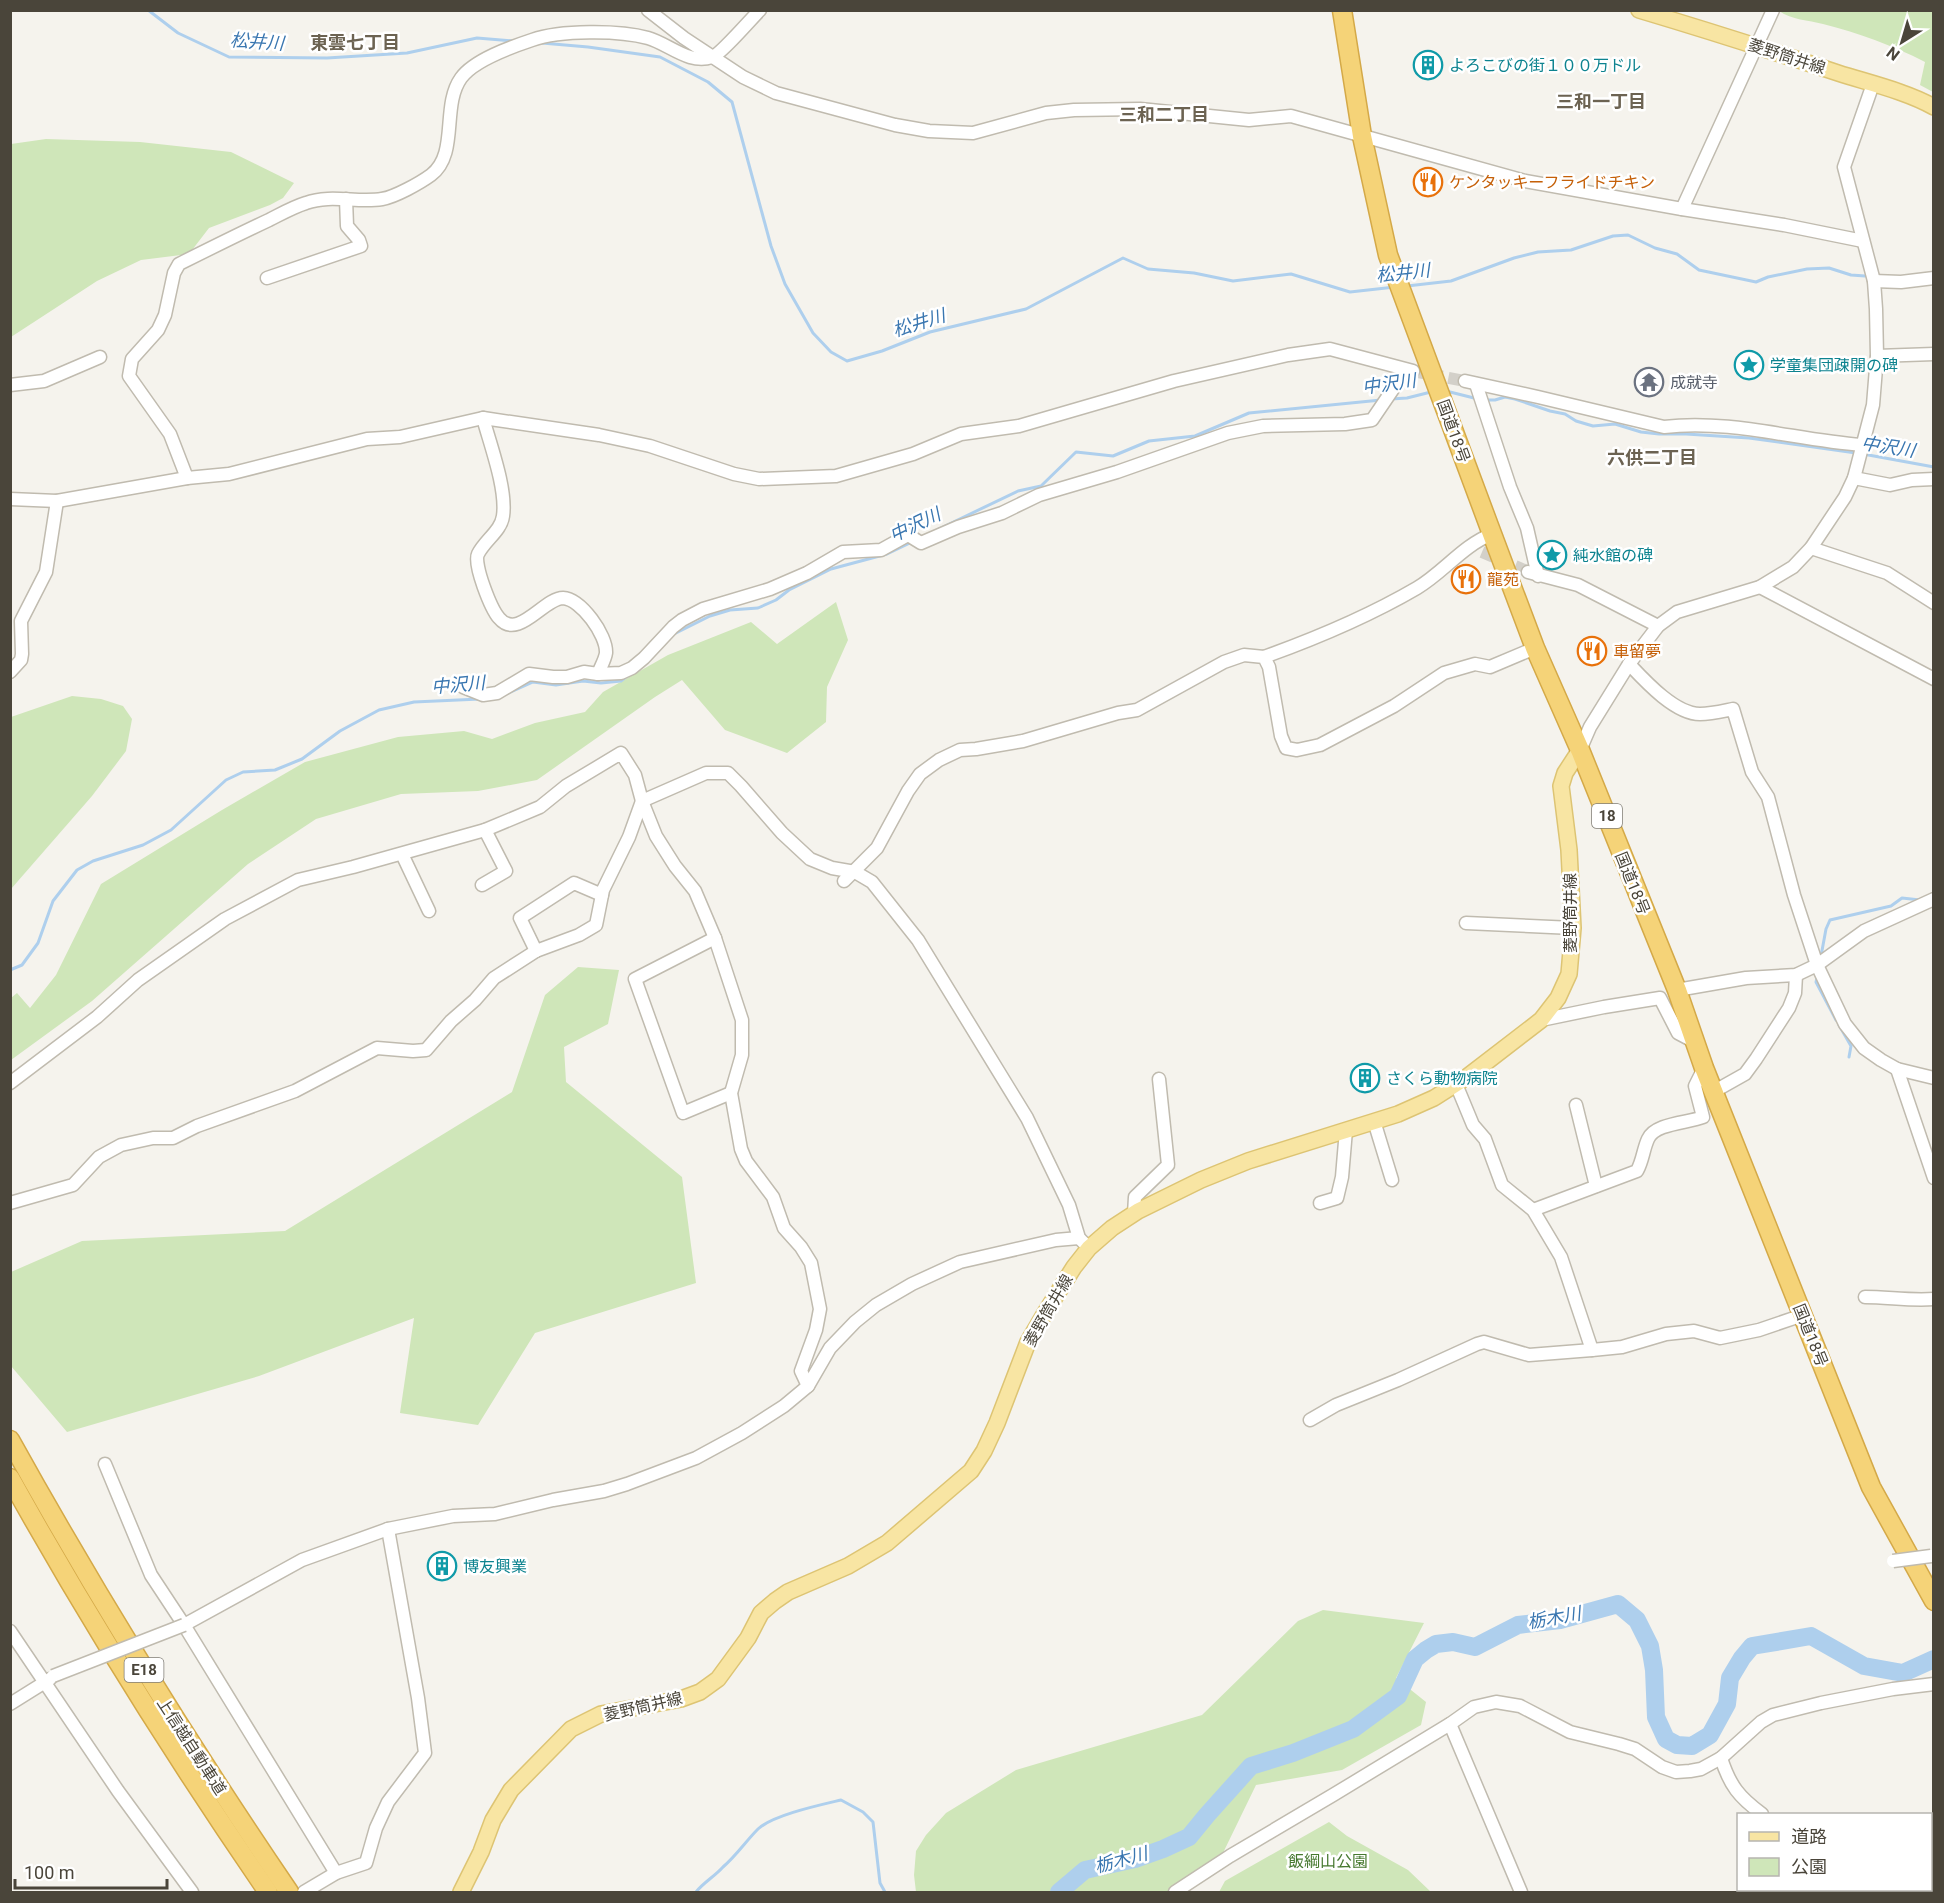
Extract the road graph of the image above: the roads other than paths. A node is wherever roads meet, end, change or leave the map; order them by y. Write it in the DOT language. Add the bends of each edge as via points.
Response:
graph roads {
  1 [pos="648,10"];
  2 [pos="760,10"];
  3 [pos="1342,10"];
  4 [pos="1639,10"];
  5 [pos="1773,10"];
  6 [pos="1757,46"];
  7 [pos="714,57"];
  8 [pos="1873,84"];
  9 [pos="1934,107"];
  10 [pos="1362,136"];
  11 [pos="346,199"];
  12 [pos="1682,209"];
  13 [pos="1863,241"];
  14 [pos="267,278"];
  15 [pos="1934,278"];
  16 [pos="1873,279"];
  17 [pos="1934,354"];
  18 [pos="1877,356"];
  19 [pos="100,357"];
  20 [pos="10,386"];
  21 [pos="483,417"];
  22 [pos="1861,446"];
  23 [pos="187,478"];
  24 [pos="1854,478"];
  25 [pos="1934,479"];
  26 [pos="10,498"];
  27 [pos="57,501"];
  28 [pos="1492,534"];
  29 [pos="1469,546"];
  30 [pos="1811,548"];
  31 [pos="1482,552"];
  32 [pos="1760,587"];
  33 [pos="1934,603"];
  34 [pos="1659,626"];
  35 [pos="1535,648"];
  36 [pos="1264,657"];
  37 [pos="1629,664"];
  38 [pos="10,672"];
  39 [pos="598,674"];
  40 [pos="1934,679"];
  41 [pos="464,687"];
  42 [pos="1580,750"];
  43 [pos="642,801"];
  44 [pos="485,830"];
  45 [pos="402,854"];
  46 [pos="855,872"];
  47 [pos="844,881"];
  48 [pos="482,885"];
  49 [pos="602,895"];
  50 [pos="1934,899"];
  51 [pos="429,911"];
  52 [pos="1466,923"];
  53 [pos="1573,927"];
  54 [pos="714,938"];
  55 [pos="536,951"];
  56 [pos="1818,965"];
  57 [pos="1796,975"];
  58 [pos="1677,990"];
  59 [pos="1541,1020"];
  60 [pos="1695,1042"];
  61 [pos="1704,1068"];
  62 [pos="1897,1069"];
  63 [pos="1934,1078"];
  64 [pos="1159,1079"];
  65 [pos="10,1083"];
  66 [pos="1456,1084"];
  67 [pos="1713,1092"];
  68 [pos="731,1093"];
  69 [pos="1576,1105"];
  70 [pos="1374,1121"];
  71 [pos="1346,1130"];
  72 [pos="1934,1178"];
  73 [pos="1392,1180"];
  74 [pos="1596,1186"];
  75 [pos="10,1203"];
  76 [pos="1320,1203"];
  77 [pos="1533,1210"];
  78 [pos="1134,1214"];
  79 [pos="1084,1243"];
  80 [pos="1865,1297"];
  81 [pos="1934,1299"];
  82 [pos="1803,1315"];
  83 [pos="1592,1350"];
  84 [pos="808,1386"];
  85 [pos="1310,1420"];
  86 [pos="10,1440"];
  87 [pos="105,1464"];
  88 [pos="10,1478"];
  89 [pos="388,1528"];
  90 [pos="1932,1556"];
  91 [pos="1893,1561"];
  92 [pos="1934,1601"];
  93 [pos="184,1625"];
  94 [pos="10,1631"];
  95 [pos="16,1649"];
  96 [pos="49,1679"];
  97 [pos="1934,1684"];
  98 [pos="10,1704"];
  99 [pos="1450,1724"];
  100 [pos="1721,1758"];
  101 [pos="1759,1813"];
  102 [pos="336,1873"];
  103 [pos="192,1893"];
  104 [pos="268,1893"];
  105 [pos="289,1893"];
  106 [pos="304,1893"];
  107 [pos="462,1893"];
  108 [pos="1175,1893"];
  109 [pos="1521,1893"];
  1 -- 7 [label="street"];
  2 -- 7 [label="street"];
  3 -- 10 [label="highway, 国道18号 / 18"];
  4 -- 6 [label="main road, 菱野筒井線"];
  5 -- 6 [label="street"];
  6 -- 8 [label="main road, 菱野筒井線"];
  6 -- 12 [label="street"];
  7 -- 10 [label="street" via="776,93 929,131 973,133 1046,113 1140,109 1249,120 1291,116"];
  7 -- 11 [label="street" via="684,55 649,38 617,33 547,35 514,46 477,64 462,77 453,92 446,154 431,175 382,199"];
  8 -- 9 [label="main road, 菱野筒井線"];
  8 -- 13 [label="street" via="1844,167"];
  10 -- 12 [label="street" via="1525,181"];
  10 -- 28 [label="highway, 国道18号 / 18" via="1388,255"];
  11 -- 14 [label="street" via="347,226 361,246"];
  11 -- 23 [label="street" via="307,202 179,264 165,315 158,330 132,359 129,376 170,434"];
  12 -- 13 [label="street"];
  13 -- 16 [label="street"];
  15 -- 16 [label="street" via="1901,282"];
  16 -- 18 [label="street"];
  17 -- 18 [label="street"];
  18 -- 22 [label="street" via="1873,405"];
  19 -- 20 [label="street" via="44,381"];
  21 -- 23 [label="street" via="400,437 367,439 229,474"];
  21 -- 39 [label="street" via="504,499 501,525 477,556 494,609 504,622 514,624 560,598 569,600 592,619 603,639 606,653"];
  21 -- 39 [label="street" via="650,446 759,479 836,476 913,454 961,434 1019,426 1174,381 1288,355 1330,349 1410,370 1372,420 1263,426 1228,433 1039,495 921,543 908,536 881,550 843,552 770,589 703,609 673,627 633,668"];
  22 -- 24 [label="street"];
  22 -- 34 [label="street" via="1744,429 1685,424 1665,427 1538,397 1473,387 1527,528 1533,574 1578,585"];
  23 -- 27 [label="street"];
  24 -- 25 [label="street" via="1890,485"];
  24 -- 30 [label="street"];
  26 -- 27 [label="street"];
  27 -- 38 [label="street" via="46,572 21,621 21,660"];
  28 -- 29 [label="street"];
  28 -- 35 [label="highway, 国道18号 / 18"];
  29 -- 31 [label="street"];
  29 -- 36 [label="street" via="1419,587 1318,638"];
  30 -- 32 [label="street" via="1793,567"];
  30 -- 33 [label="street" via="1887,573"];
  32 -- 34 [label="street" via="1677,612"];
  32 -- 40 [label="street"];
  34 -- 37 [label="street"];
  35 -- 36 [label="street" via="1490,668 1474,664 1444,673 1394,706 1320,745 1297,750 1286,748 1281,736"];
  35 -- 42 [label="highway, 国道18号 / 18"];
  36 -- 46 [label="street" via="1244,655 1224,662 1137,710 1118,712 1023,741 960,750 939,760 920,774 877,848"];
  37 -- 42 [label="street"];
  37 -- 56 [label="street" via="1654,691 1679,707 1699,714 1733,709 1752,772 1768,797 1794,895"];
  39 -- 41 [label="street" via="529,674 497,693 483,695"];
  42 -- 53 [label="main road, 菱野筒井線" via="1561,786"];
  42 -- 58 [label="highway, 国道18号 / 18"];
  43 -- 44 [label="street" via="635,775 621,753 566,786 540,807"];
  43 -- 46 [label="street" via="706,773 728,773 810,859"];
  43 -- 49 [label="street"];
  43 -- 54 [label="street" via="656,836 695,891"];
  44 -- 45 [label="street"];
  44 -- 48 [label="street" via="506,871"];
  45 -- 51 [label="street"];
  45 -- 65 [label="street" via="298,880 225,919 138,980 97,1017"];
  46 -- 47 [label="street"];
  46 -- 79 [label="street" via="872,882 918,940 1027,1118"];
  49 -- 55 [label="street" via="596,925"];
  49 -- 55 [label="street" via="574,883 520,918"];
  50 -- 56 [label="street" via="1864,931"];
  52 -- 53 [label="street"];
  53 -- 59 [label="main road, 菱野筒井線" via="1569,974 1558,999"];
  54 -- 68 [label="street" via="742,1020 742,1055"];
  54 -- 68 [label="street" via="635,979 683,1113"];
  55 -- 75 [label="street" via="494,978 426,1050 377,1048 295,1092 173,1138 121,1145 99,1157 73,1185"];
  56 -- 57 [label="street"];
  56 -- 62 [label="street" via="1845,1024 1864,1048"];
  57 -- 58 [label="street" via="1746,978"];
  57 -- 67 [label="street" via="1796,993 1789,1008 1756,1059 1745,1074"];
  58 -- 60 [label="highway, 国道18号 / 18"];
  59 -- 60 [label="street" via="1660,998 1678,1033"];
  59 -- 66 [label="main road, 菱野筒井線"];
  60 -- 61 [label="highway, 国道18号 / 18"];
  61 -- 67 [label="highway, 国道18号 / 18"];
  61 -- 74 [label="street" via="1695,1086 1703,1116 1654,1131 1637,1170"];
  62 -- 63 [label="street"];
  62 -- 72 [label="street"];
  64 -- 78 [label="street" via="1168,1165 1135,1197"];
  66 -- 70 [label="main road, 菱野筒井線" via="1434,1098"];
  66 -- 77 [label="street" via="1473,1125 1485,1138 1502,1185"];
  67 -- 82 [label="highway, 国道18号 / 18"];
  68 -- 84 [label="street" via="746,1161 773,1197 784,1228 811,1263 820,1309 801,1371"];
  69 -- 74 [label="street"];
  70 -- 71 [label="main road, 菱野筒井線"];
  70 -- 73 [label="street"];
  71 -- 76 [label="street" via="1337,1198"];
  71 -- 78 [label="main road, 菱野筒井線" via="1248,1161"];
  74 -- 77 [label="street"];
  77 -- 83 [label="street" via="1562,1257"];
  78 -- 79 [label="main road, 菱野筒井線"];
  79 -- 84 [label="street" via="1056,1240 960,1262 912,1284 855,1322 830,1348"];
  79 -- 107 [label="main road, 菱野筒井線" via="1074,1267 1028,1342 998,1423 970,1471 887,1543 775,1601 761,1613 722,1675 700,1692 602,1714 571,1729 511,1790"];
  80 -- 81 [label="street"];
  82 -- 83 [label="street" via="1720,1338 1694,1331"];
  82 -- 92 [label="highway, 国道18号 / 18" via="1871,1487"];
  83 -- 85 [label="street" via="1529,1355 1484,1342 1336,1405"];
  84 -- 89 [label="street" via="784,1406 696,1458 627,1484 495,1514 453,1516"];
  86 -- 105 [label="highway, 上信越自動車道 / E18" via="136,1657"];
  87 -- 93 [label="street" via="151,1575"];
  88 -- 104 [label="highway, 上信越自動車道 / E18" via="125,1673"];
  89 -- 93 [label="street" via="302,1560"];
  89 -- 102 [label="street" via="426,1753 388,1802 366,1863"];
  90 -- 91 [label="street, bridge"];
  93 -- 96 [label="street, bridge"];
  93 -- 102 [label="street"];
  94 -- 95 [label="street"];
  95 -- 96 [label="street"];
  96 -- 98 [label="street"];
  96 -- 103 [label="street" via="118,1791"];
  97 -- 100 [label="street" via="1773,1715"];
  99 -- 100 [label="street" via="1474,1707 1496,1702 1520,1706 1570,1732 1635,1749 1676,1772 1701,1769"];
  99 -- 108 [label="street"];
  99 -- 109 [label="street"];
  100 -- 101 [label="street" via="1728,1780"];
  102 -- 106 [label="street"];
}
